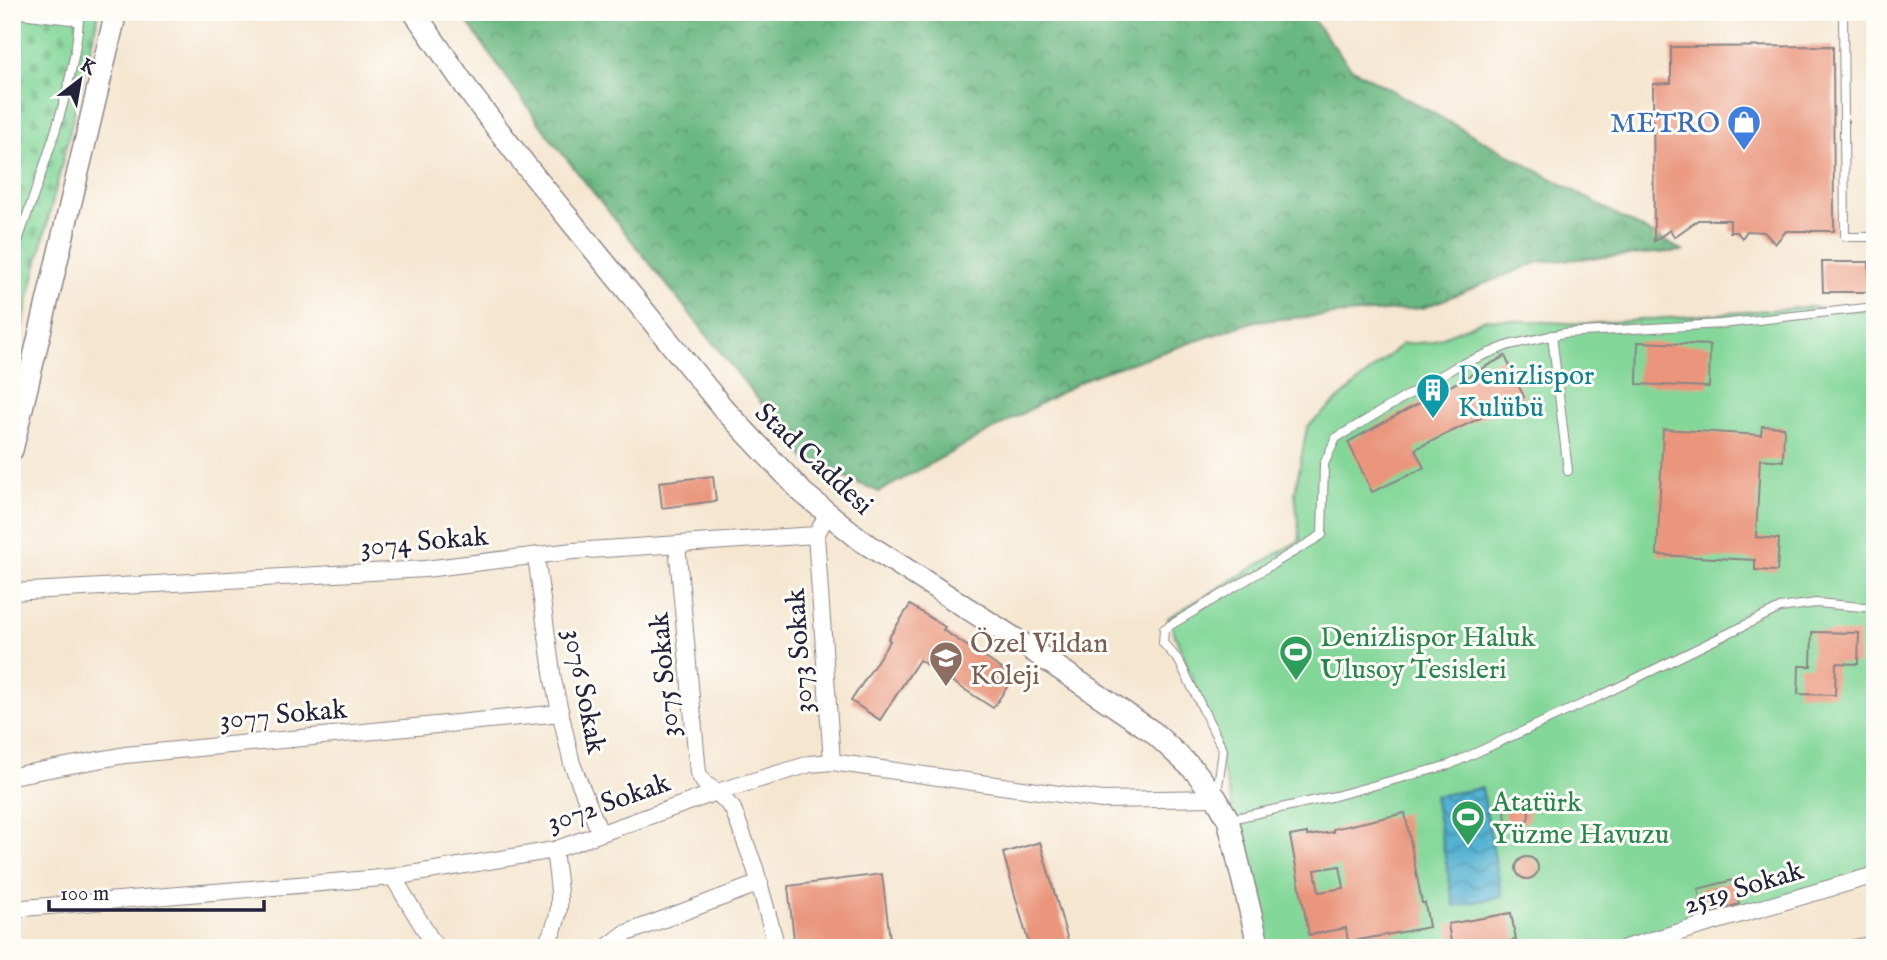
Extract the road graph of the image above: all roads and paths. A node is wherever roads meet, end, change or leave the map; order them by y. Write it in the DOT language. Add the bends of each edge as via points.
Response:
graph roads {
  1 [pos="116,12"];
  2 [pos="414,12"];
  3 [pos="1843,12"];
  4 [pos="12,13"];
  5 [pos="81,17"];
  6 [pos="1875,237"];
  7 [pos="12,258"];
  8 [pos="1875,307"];
  9 [pos="1552,335"];
  10 [pos="12,450"];
  11 [pos="1567,471"];
  12 [pos="827,515"];
  13 [pos="816,535"];
  14 [pos="677,544"];
  15 [pos="536,556"];
  16 [pos="12,592"];
  17 [pos="1875,608"];
  18 [pos="561,713"];
  19 [pos="832,762"];
  20 [pos="12,776"];
  21 [pos="718,792"];
  22 [pos="1216,799"];
  23 [pos="1227,819"];
  24 [pos="600,833"];
  25 [pos="554,849"];
  26 [pos="1875,875"];
  27 [pos="393,877"];
  28 [pos="760,883"];
  29 [pos="12,909"];
  30 [pos="1875,944"];
  31 [pos="1632,947"];
  32 [pos="436,948"];
  33 [pos="542,948"];
  34 [pos="606,948"];
  35 [pos="776,948"];
  36 [pos="1259,948"];
  37 [pos="1854,948"];
  1 -- 10 [label="street"];
  2 -- 12 [label="street, Stad Caddesi" via="472,97 723,408"];
  3 -- 6 [label="lane" via="1845,237"];
  4 -- 5 [label="lane"];
  5 -- 7 [label="lane" via="72,69 46,161"];
  8 -- 9 [label="lane" via="1721,324"];
  9 -- 11 [label="lane"];
  9 -- 22 [label="lane" via="1509,345 1457,366 1336,438 1324,464 1322,535 1164,629 1163,643 1179,662 1223,750"];
  12 -- 13 [label="street"];
  12 -- 22 [label="street, Stad Caddesi" via="1153,732 1195,771"];
  13 -- 14 [label="street, 3074 Sokak"];
  13 -- 19 [label="street, 3073 Sokak"];
  14 -- 15 [label="street, 3074 Sokak"];
  14 -- 21 [label="street, 3075 Sokak" via="698,773"];
  15 -- 16 [label="street, 3074 Sokak" via="425,569"];
  15 -- 18 [label="street, 3076 Sokak"];
  17 -- 23 [label="lane" via="1816,603 1780,608 1449,765"];
  18 -- 20 [label="street, 3077 Sokak" via="125,755"];
  18 -- 24 [label="street, 3076 Sokak" via="572,764"];
  19 -- 21 [label="street, 3072 Sokak" via="810,764"];
  19 -- 22 [label="street, 3072 Sokak" via="1102,800"];
  21 -- 24 [label="street, 3072 Sokak"];
  21 -- 28 [label="street, 3075 Sokak" via="733,809"];
  22 -- 23 [label="street, Stad Caddesi"];
  23 -- 36 [label="street, Stad Caddesi"];
  24 -- 25 [label="street, 3072 Sokak"];
  25 -- 27 [label="street, 3072 Sokak"];
  25 -- 33 [label="street" via="560,911"];
  26 -- 31 [label="street, 2519 Sokak"];
  27 -- 29 [label="street, 3072 Sokak"];
  27 -- 32 [label="street"];
  28 -- 34 [label="street" via="624,934"];
  28 -- 35 [label="street, 3075 Sokak"];
  30 -- 37 [label="street"];
}
